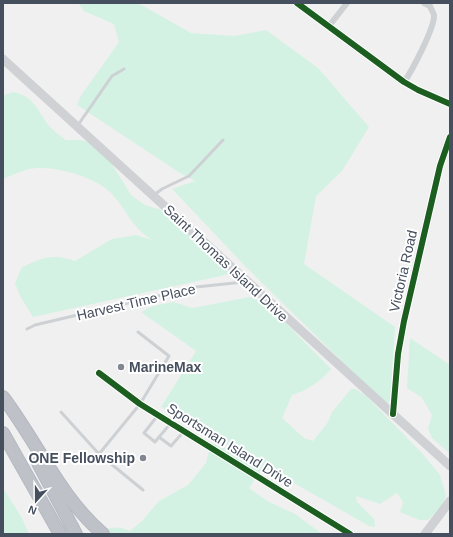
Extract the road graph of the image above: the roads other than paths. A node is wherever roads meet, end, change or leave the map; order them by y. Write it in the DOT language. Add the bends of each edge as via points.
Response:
graph roads {
  1 [pos="297,3"];
  2 [pos="347,3"];
  3 [pos="424,3"];
  4 [pos="328,26"];
  5 [pos="3,59"];
  6 [pos="124,69"];
  7 [pos="404,82"];
  8 [pos="450,104"];
  9 [pos="76,126"];
  10 [pos="450,137"];
  11 [pos="224,140"];
  12 [pos="153,196"];
  13 [pos="246,282"];
  14 [pos="27,329"];
  15 [pos="138,332"];
  16 [pos="99,373"];
  17 [pos="3,397"];
  18 [pos="3,401"];
  19 [pos="140,404"];
  20 [pos="60,412"];
  21 [pos="392,414"];
  22 [pos="158,416"];
  23 [pos="171,423"];
  24 [pos="184,431"];
  25 [pos="3,434"];
  26 [pos="159,437"];
  27 [pos="99,454"];
  28 [pos="450,466"];
  29 [pos="143,490"];
  30 [pos="450,501"];
  31 [pos="73,530"];
  32 [pos="59,533"];
  33 [pos="103,534"];
  34 [pos="350,534"];
  35 [pos="425,534"];
  1 -- 4 [label="street"];
  2 -- 4 [label="street"];
  3 -- 7 [label="street" via="430,6 434,16 432,25"];
  4 -- 7 [label="street"];
  5 -- 9 [label="main road, Saint Thomas Island Drive"];
  6 -- 9 [label="lane" via="112,76"];
  7 -- 8 [label="street"];
  9 -- 12 [label="main road, Saint Thomas Island Drive"];
  10 -- 21 [label="street, Victoria Road" via="440,166 404,321"];
  11 -- 12 [label="lane" via="189,176"];
  12 -- 13 [label="main road, Saint Thomas Island Drive"];
  13 -- 14 [label="lane, Harvest Time Place" via="196,287"];
  13 -- 21 [label="main road, Saint Thomas Island Drive"];
  15 -- 19 [label="lane" via="169,356"];
  16 -- 19 [label="street, Sportsman Island Drive"];
  17 -- 33 [label="highway" via="21,420 74,505"];
  18 -- 31 [label="highway"];
  19 -- 22 [label="street, Sportsman Island Drive"];
  19 -- 27 [label="lane"];
  20 -- 27 [label="lane"];
  21 -- 28 [label="main road, Saint Thomas Island Drive"];
  22 -- 23 [label="street, Sportsman Island Drive"];
  22 -- 26 [label="lane" via="144,433 154,442"];
  23 -- 24 [label="street, Sportsman Island Drive"];
  23 -- 26 [label="lane"];
  24 -- 26 [label="lane" via="171,446"];
  24 -- 34 [label="street, Sportsman Island Drive"];
  25 -- 32 [label="highway"];
  27 -- 29 [label="lane"];
  30 -- 35 [label="main road"];
}
